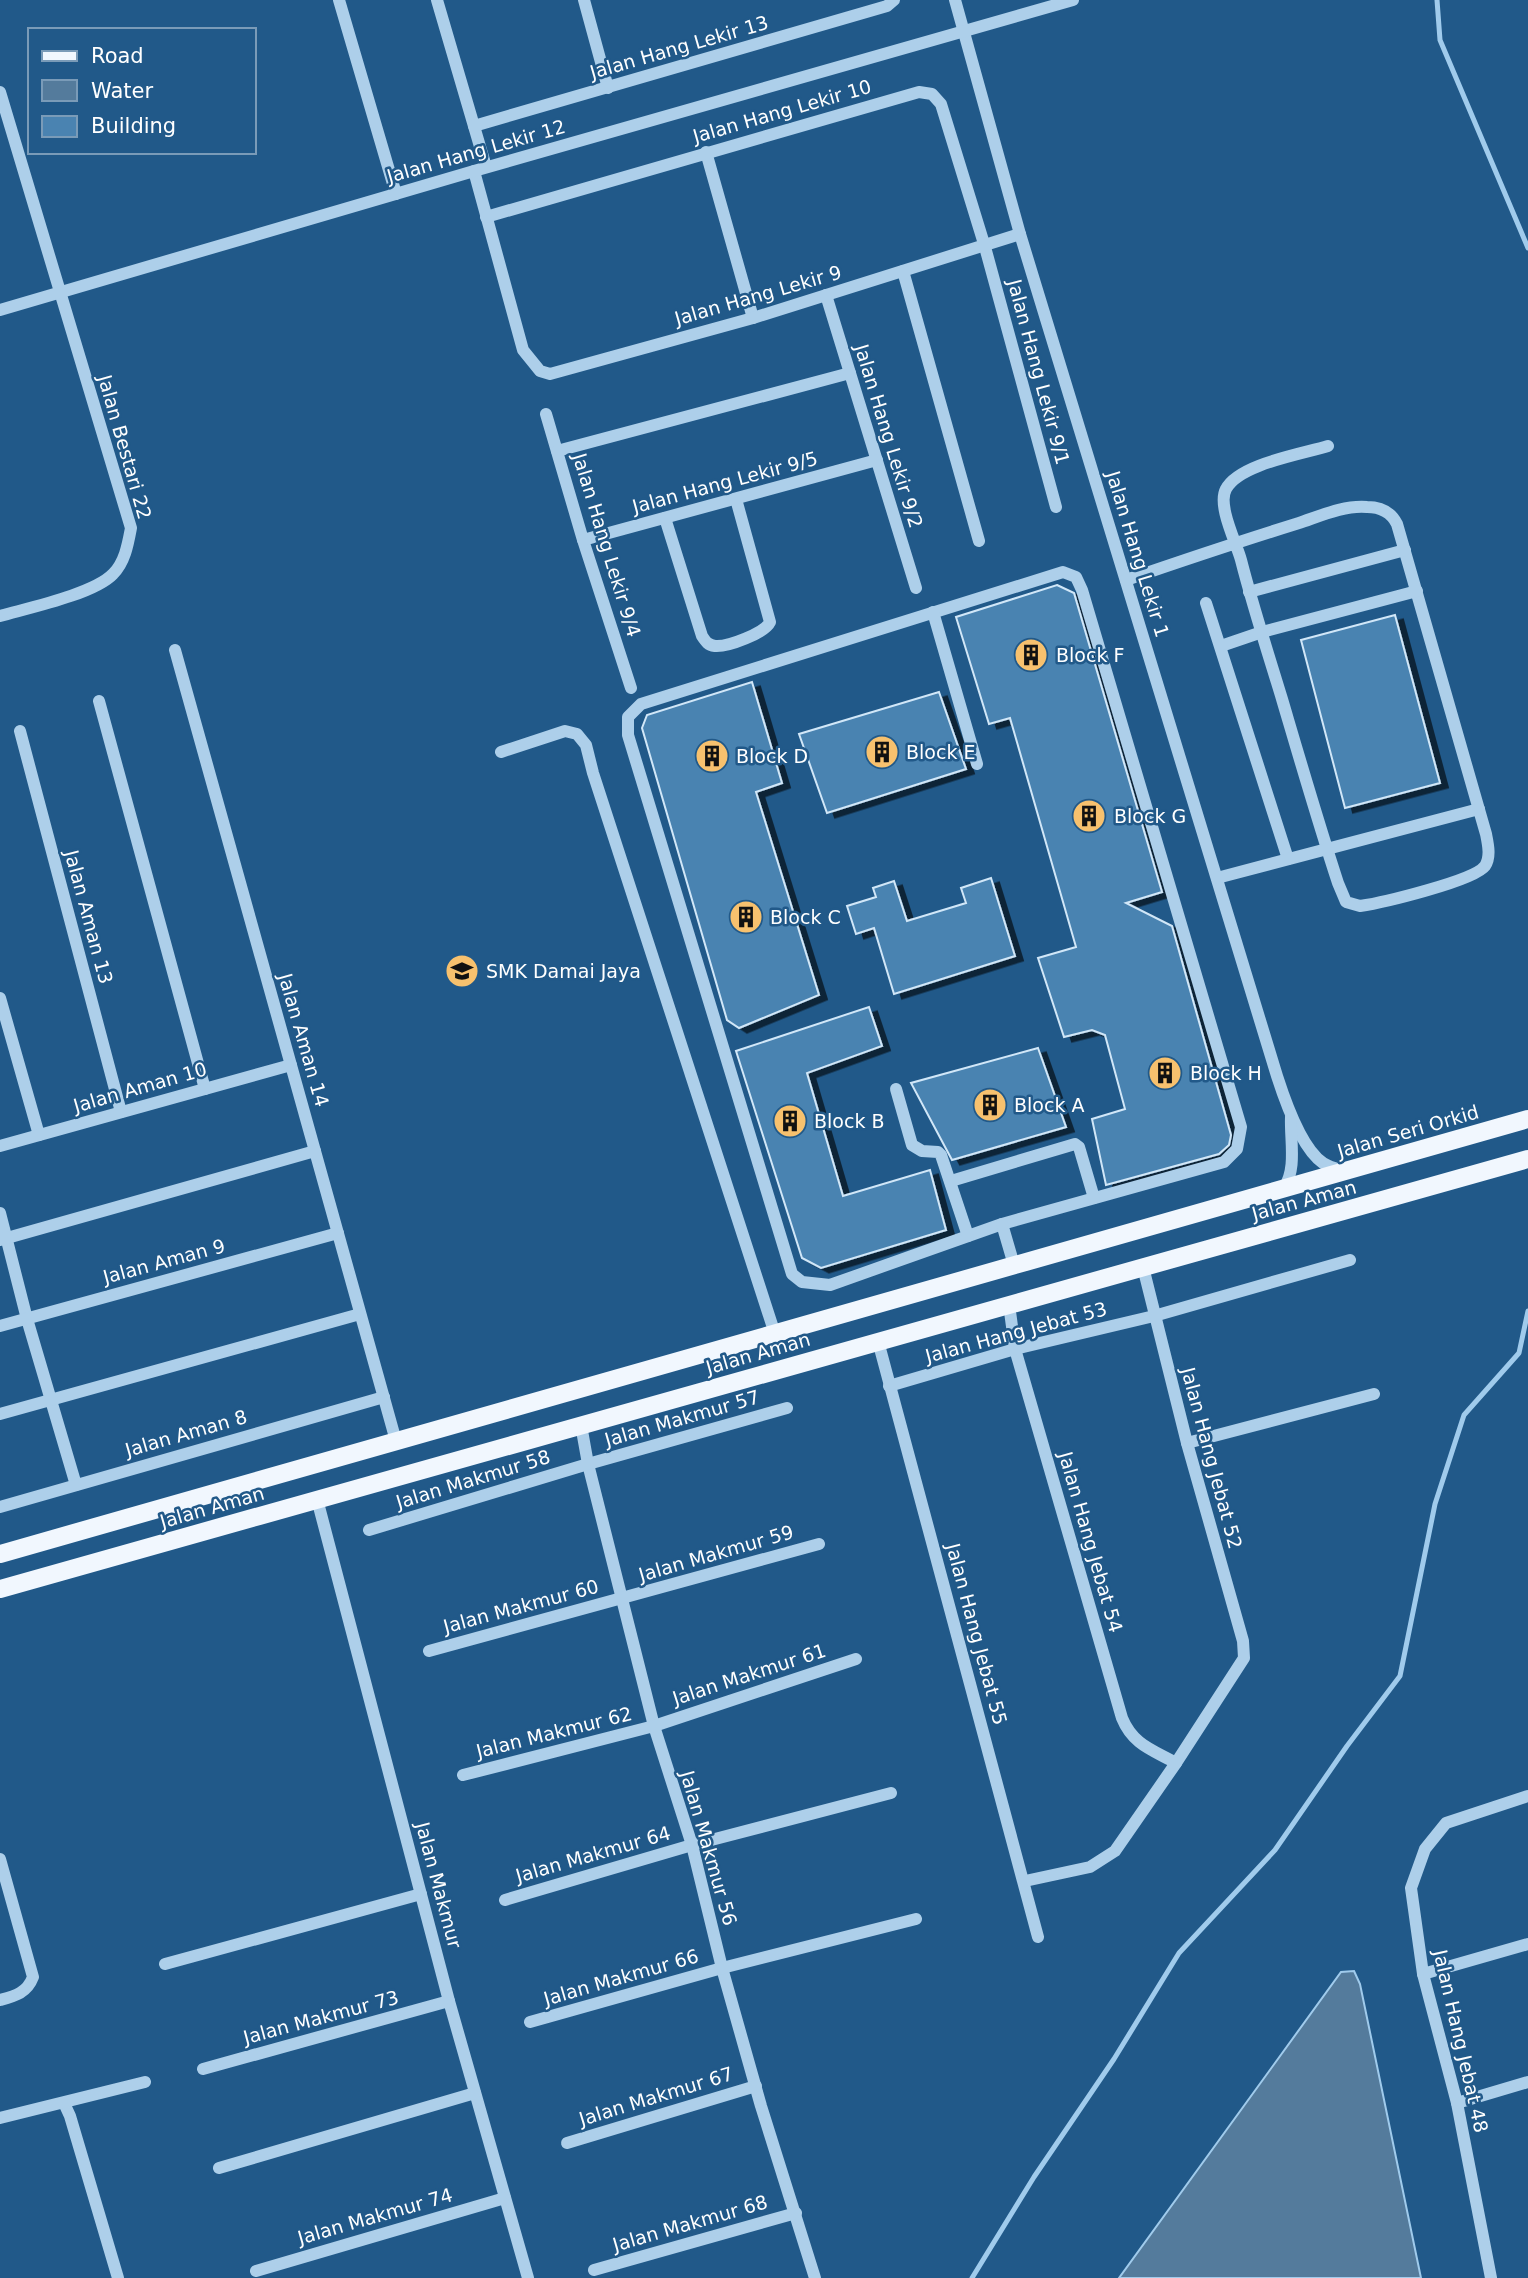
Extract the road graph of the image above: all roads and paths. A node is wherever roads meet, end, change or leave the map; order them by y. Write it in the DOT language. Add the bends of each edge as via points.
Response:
graph roads {
  1 [pos="338,0"];
  2 [pos="437,0"];
  3 [pos="894,0"];
  4 [pos="955,0"];
  5 [pos="1073,0"];
  6 [pos="588,1"];
  7 [pos="964,32"];
  8 [pos="608,88"];
  9 [pos="0,92"];
  10 [pos="474,126"];
  11 [pos="706,152"];
  12 [pos="480,169"];
  13 [pos="396,194"];
  14 [pos="486,217"];
  15 [pos="1020,234"];
  16 [pos="985,247"];
  17 [pos="903,271"];
  18 [pos="59,293"];
  19 [pos="826,295"];
  20 [pos="0,310"];
  21 [pos="753,318"];
  22 [pos="850,373"];
  23 [pos="546,414"];
  24 [pos="1328,446"];
  25 [pos="557,451"];
  26 [pos="877,460"];
  27 [pos="736,499"];
  28 [pos="1056,507"];
  29 [pos="665,518"];
  30 [pos="583,540"];
  31 [pos="979,541"];
  32 [pos="1236,542"];
  33 [pos="1405,550"];
  34 [pos="1126,580"];
  35 [pos="916,588"];
  36 [pos="1249,592"];
  37 [pos="1417,592"];
  38 [pos="1206,603"];
  39 [pos="933,612"];
  40 [pos="0,616"];
  41 [pos="1262,632"];
  42 [pos="1221,646"];
  43 [pos="174,650"];
  44 [pos="632,688"];
  45 [pos="99,701"];
  46 [pos="20,731"];
  47 [pos="501,752"];
  48 [pos="977,764"];
  49 [pos="1479,809"];
  50 [pos="1327,849"];
  51 [pos="1288,859"];
  52 [pos="1217,878"];
  53 [pos="0,998"];
  54 [pos="291,1065"];
  55 [pos="205,1089"];
  56 [pos="896,1089"];
  57 [pos="121,1112"];
  58 [pos="1291,1117"];
  59 [pos="1528,1119"];
  60 [pos="39,1135"];
  61 [pos="0,1146"];
  62 [pos="315,1151"];
  63 [pos="1528,1160"];
  64 [pos="1344,1171"];
  65 [pos="951,1181"];
  66 [pos="1292,1186"];
  67 [pos="1094,1198"];
  68 [pos="0,1213"];
  69 [pos="1002,1224"];
  70 [pos="338,1233"];
  71 [pos="968,1236"];
  72 [pos="3,1239"];
  73 [pos="1350,1260"];
  74 [pos="1014,1265"];
  75 [pos="1143,1266"];
  76 [pos="1009,1304"];
  77 [pos="360,1314"];
  78 [pos="1154,1316"];
  79 [pos="27,1319"];
  80 [pos="0,1326"];
  81 [pos="775,1334"];
  82 [pos="878,1341"];
  83 [pos="1015,1349"];
  84 [pos="889,1386"];
  85 [pos="1374,1394"];
  86 [pos="384,1397"];
  87 [pos="51,1400"];
  88 [pos="787,1408"];
  89 [pos="0,1414"];
  90 [pos="581,1425"];
  91 [pos="396,1441"];
  92 [pos="1186,1443"];
  93 [pos="588,1464"];
  94 [pos="76,1485"];
  95 [pos="317,1499"];
  96 [pos="0,1507"];
  97 [pos="369,1530"];
  98 [pos="819,1544"];
  99 [pos="0,1554"];
  100 [pos="0,1589"];
  101 [pos="623,1598"];
  102 [pos="429,1651"];
  103 [pos="856,1659"];
  104 [pos="653,1726"];
  105 [pos="1176,1763"];
  106 [pos="463,1775"];
  107 [pos="891,1793"];
  108 [pos="1528,1796"];
  109 [pos="692,1845"];
  110 [pos="0,1859"];
  111 [pos="1025,1881"];
  112 [pos="421,1894"];
  113 [pos="505,1900"];
  114 [pos="916,1919"];
  115 [pos="1038,1937"];
  116 [pos="1528,1944"];
  117 [pos="165,1964"];
  118 [pos="722,1968"];
  119 [pos="1423,1974"];
  120 [pos="0,2000"];
  121 [pos="449,2001"];
  122 [pos="530,2022"];
  123 [pos="203,2069"];
  124 [pos="145,2082"];
  125 [pos="1528,2082"];
  126 [pos="755,2086"];
  127 [pos="475,2093"];
  128 [pos="64,2103"];
  129 [pos="1457,2103"];
  130 [pos="0,2118"];
  131 [pos="567,2143"];
  132 [pos="219,2168"];
  133 [pos="505,2198"];
  134 [pos="796,2213"];
  135 [pos="594,2270"];
  136 [pos="256,2271"];
  137 [pos="118,2278"];
  138 [pos="528,2278"];
  139 [pos="815,2278"];
  140 [pos="1491,2278"];
  1 -- 13 [label="street"];
  2 -- 10 [label="street"];
  3 -- 8 [label="street, Jalan Hang Lekir 13" via="887,6"];
  4 -- 7 [label="street, Jalan Hang Lekir 1"];
  5 -- 7 [label="street, Jalan Hang Lekir 12"];
  6 -- 8 [label="street"];
  7 -- 12 [label="street, Jalan Hang Lekir 12"];
  7 -- 15 [label="street, Jalan Hang Lekir 1"];
  8 -- 10 [label="street, Jalan Hang Lekir 13"];
  9 -- 18 [label="street, Jalan Bestari 22"];
  10 -- 12 [label="street"];
  11 -- 14 [label="street, Jalan Hang Lekir 10"];
  11 -- 16 [label="street, Jalan Hang Lekir 10" via="919,92 932,94 942,104"];
  11 -- 21 [label="street"];
  12 -- 13 [label="street, Jalan Hang Lekir 12"];
  12 -- 14 [label="street"];
  13 -- 18 [label="street, Jalan Hang Lekir 12"];
  14 -- 21 [label="street, Jalan Hang Lekir 9" via="523,350 540,371 550,374"];
  15 -- 16 [label="street, Jalan Hang Lekir 9"];
  15 -- 34 [label="street, Jalan Hang Lekir 1"];
  16 -- 17 [label="street, Jalan Hang Lekir 9"];
  16 -- 28 [label="street, Jalan Hang Lekir 9/1"];
  17 -- 19 [label="street, Jalan Hang Lekir 9"];
  17 -- 31 [label="street"];
  18 -- 20 [label="street, Jalan Hang Lekir 12"];
  18 -- 40 [label="street, Jalan Bestari 22" via="131,528 125,554 113,575 85,591"];
  19 -- 21 [label="street, Jalan Hang Lekir 9"];
  19 -- 22 [label="street, Jalan Hang Lekir 9/2"];
  22 -- 25 [label="street"];
  22 -- 26 [label="street, Jalan Hang Lekir 9/2"];
  23 -- 25 [label="street, Jalan Hang Lekir 9/4"];
  24 -- 32 [label="street" via="1253,468 1232,480 1223,506"];
  25 -- 30 [label="street, Jalan Hang Lekir 9/4"];
  26 -- 27 [label="street, Jalan Hang Lekir 9/5"];
  26 -- 35 [label="street, Jalan Hang Lekir 9/2"];
  27 -- 29 [label="street, Jalan Hang Lekir 9/5"];
  27 -- 29 [label="street" via="770,622 761,632 720,646 706,643 702,636"];
  29 -- 30 [label="street, Jalan Hang Lekir 9/5"];
  30 -- 44 [label="street, Jalan Hang Lekir 9/4"];
  32 -- 33 [label="street" via="1365,506 1393,516"];
  32 -- 34 [label="street"];
  32 -- 36 [label="street"];
  33 -- 36 [label="street"];
  33 -- 37 [label="street"];
  34 -- 52 [label="street, Jalan Hang Lekir 1"];
  36 -- 41 [label="street"];
  37 -- 41 [label="street"];
  37 -- 49 [label="street"];
  38 -- 42 [label="street"];
  39 -- 48 [label="street"];
  39 -- 67 [label="street" via="1063,572 1076,577 1241,1128 1237,1149 1224,1162"];
  39 -- 71 [label="street" via="641,704 628,717 628,735 792,1274 802,1282 830,1285"];
  41 -- 42 [label="street"];
  41 -- 50 [label="street"];
  42 -- 51 [label="street"];
  43 -- 54 [label="street, Jalan Aman 14"];
  45 -- 55 [label="street"];
  46 -- 57 [label="street, Jalan Aman 13"];
  47 -- 81 [label="street" via="565,732 577,734 586,745"];
  49 -- 50 [label="street"];
  49 -- 50 [label="street" via="1488,846 1486,865 1460,880 1376,904 1346,902"];
  50 -- 51 [label="street"];
  51 -- 52 [label="street"];
  52 -- 58 [label="street, Jalan Hang Lekir 1"];
  53 -- 60 [label="street"];
  54 -- 55 [label="street, Jalan Aman 10"];
  54 -- 62 [label="street, Jalan Aman 14"];
  55 -- 57 [label="street, Jalan Aman 10"];
  56 -- 65 [label="street" via="912,1145 938,1152"];
  57 -- 60 [label="street, Jalan Aman 10"];
  58 -- 64 [label="street, Jalan Hang Lekir 1" via="1312,1154 1327,1166"];
  58 -- 66 [label="street, Jalan Hang Lekir 1"];
  59 -- 64 [label="main road, Jalan Seri Orkid"];
  60 -- 61 [label="street, Jalan Aman 10"];
  62 -- 70 [label="street, Jalan Aman 14"];
  62 -- 72 [label="street"];
  63 -- 75 [label="main road, Jalan Aman"];
  64 -- 66 [label="main road, Jalan Seri Orkid"];
  65 -- 67 [label="street" via="1074,1144 1079,1147"];
  65 -- 71 [label="street"];
  66 -- 74 [label="main road, Jalan Aman"];
  67 -- 69 [label="street"];
  68 -- 72 [label="street"];
  69 -- 71 [label="street"];
  69 -- 74 [label="street"];
  70 -- 77 [label="street, Jalan Aman 14"];
  70 -- 79 [label="street, Jalan Aman 9"];
  72 -- 79 [label="street"];
  73 -- 78 [label="street, Jalan Hang Jebat 53"];
  74 -- 81 [label="main road, Jalan Aman"];
  75 -- 76 [label="main road, Jalan Aman"];
  75 -- 78 [label="street, Jalan Hang Jebat 52"];
  76 -- 82 [label="main road, Jalan Aman"];
  76 -- 83 [label="street, Jalan Hang Jebat 54"];
  77 -- 86 [label="street, Jalan Aman 14"];
  77 -- 87 [label="street"];
  78 -- 83 [label="street, Jalan Hang Jebat 53"];
  78 -- 92 [label="street, Jalan Hang Jebat 52"];
  79 -- 80 [label="street, Jalan Aman 9"];
  79 -- 87 [label="street"];
  81 -- 91 [label="main road, Jalan Aman"];
  82 -- 84 [label="street, Jalan Hang Jebat 55"];
  82 -- 90 [label="main road, Jalan Aman"];
  83 -- 84 [label="street, Jalan Hang Jebat 53"];
  83 -- 105 [label="street, Jalan Hang Jebat 54" via="1127,1730 1134,1739"];
  84 -- 111 [label="street, Jalan Hang Jebat 55"];
  85 -- 92 [label="street"];
  86 -- 91 [label="street, Jalan Aman 14"];
  86 -- 94 [label="street, Jalan Aman 8"];
  87 -- 89 [label="street"];
  87 -- 94 [label="street"];
  88 -- 93 [label="street, Jalan Makmur 57"];
  90 -- 93 [label="street, Jalan Makmur 56"];
  90 -- 95 [label="main road, Jalan Aman"];
  91 -- 99 [label="main road, Jalan Aman"];
  92 -- 105 [label="street, Jalan Hang Jebat 52" via="1244,1658"];
  93 -- 97 [label="street, Jalan Makmur 58"];
  93 -- 101 [label="street, Jalan Makmur 56"];
  94 -- 96 [label="street, Jalan Aman 8"];
  95 -- 100 [label="main road, Jalan Aman"];
  95 -- 112 [label="street, Jalan Makmur"];
  98 -- 101 [label="street, Jalan Makmur 59"];
  101 -- 102 [label="street, Jalan Makmur 60"];
  101 -- 104 [label="street, Jalan Makmur 56"];
  103 -- 104 [label="street, Jalan Makmur 61"];
  104 -- 106 [label="street, Jalan Makmur 62"];
  104 -- 109 [label="street, Jalan Makmur 56"];
  105 -- 111 [label="street" via="1105,1860"];
  107 -- 109 [label="street, Jalan Makmur 64"];
  108 -- 119 [label="street, Jalan Hang Jebat 48" via="1447,1823 1425,1849 1411,1888"];
  109 -- 113 [label="street, Jalan Makmur 64"];
  109 -- 118 [label="street, Jalan Makmur 56"];
  110 -- 120 [label="street" via="33,1977 19,1995"];
  111 -- 115 [label="street, Jalan Hang Jebat 55"];
  112 -- 117 [label="street"];
  112 -- 121 [label="street, Jalan Makmur"];
  114 -- 118 [label="street, Jalan Makmur 66"];
  116 -- 119 [label="street"];
  118 -- 122 [label="street, Jalan Makmur 66"];
  118 -- 126 [label="street, Jalan Makmur 56"];
  119 -- 129 [label="street, Jalan Hang Jebat 48"];
  121 -- 123 [label="street, Jalan Makmur 73"];
  121 -- 127 [label="street, Jalan Makmur"];
  124 -- 128 [label="street"];
  125 -- 129 [label="street"];
  126 -- 131 [label="street, Jalan Makmur 67"];
  126 -- 134 [label="street, Jalan Makmur 56"];
  127 -- 132 [label="street"];
  127 -- 133 [label="street, Jalan Makmur"];
  128 -- 130 [label="street"];
  128 -- 137 [label="street"];
  129 -- 140 [label="street, Jalan Hang Jebat 48"];
  133 -- 136 [label="street, Jalan Makmur 74"];
  133 -- 138 [label="street, Jalan Makmur"];
  134 -- 135 [label="street, Jalan Makmur 68"];
  134 -- 139 [label="street, Jalan Makmur 56"];
}
